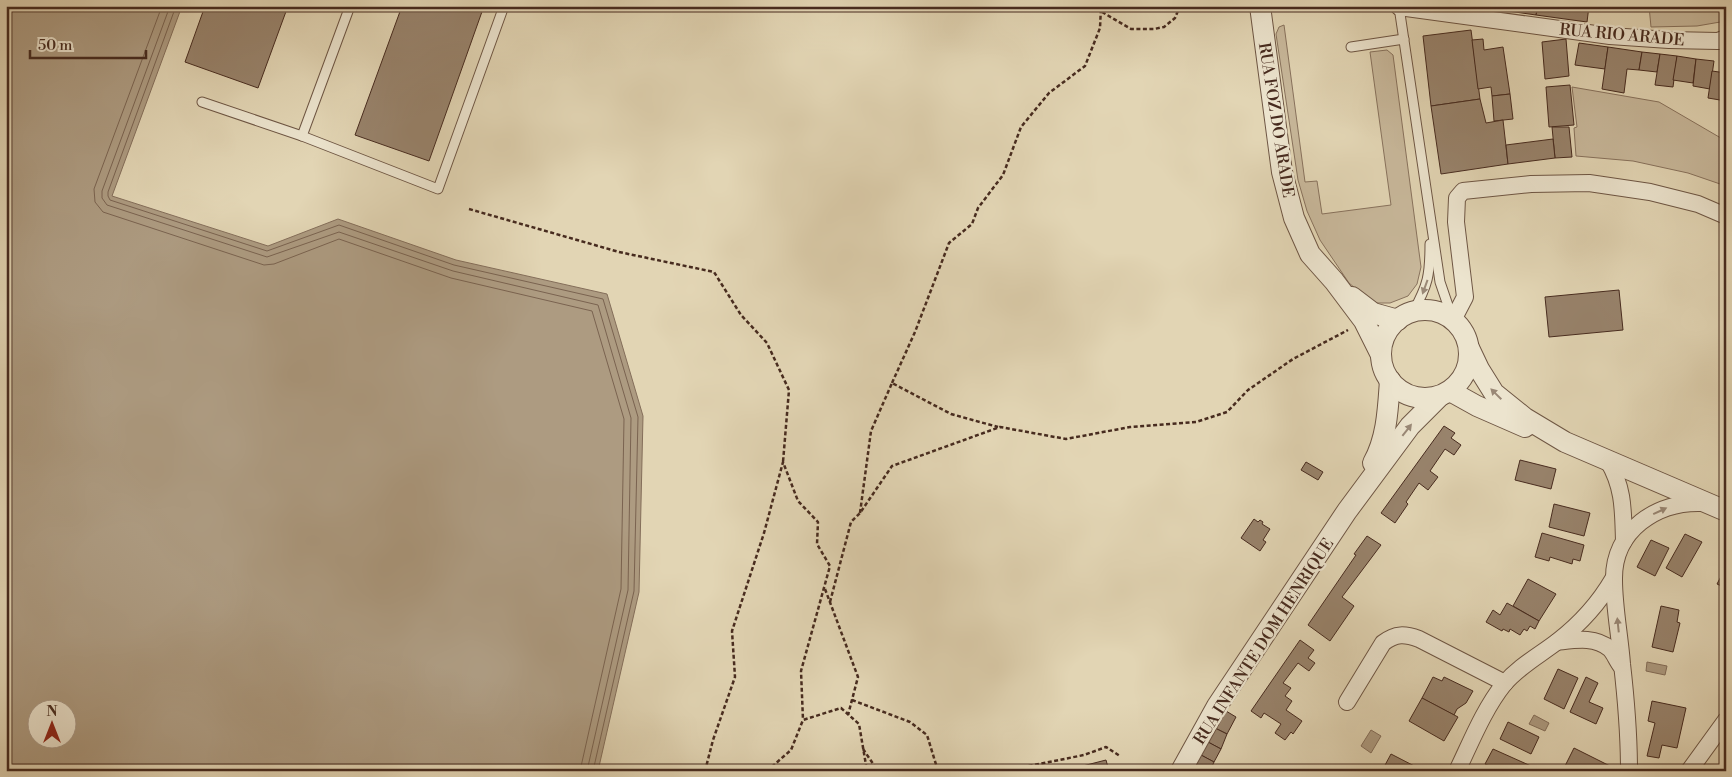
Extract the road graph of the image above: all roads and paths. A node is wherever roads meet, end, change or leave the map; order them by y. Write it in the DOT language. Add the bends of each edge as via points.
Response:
graph roads {
  1 [pos="350,6"];
  2 [pos="504,6"];
  3 [pos="1101,6"];
  4 [pos="1180,6"];
  5 [pos="1260,6"];
  6 [pos="1400,7"];
  7 [pos="1102,12"];
  8 [pos="1404,38"];
  9 [pos="1726,38"];
  10 [pos="1351,47"];
  11 [pos="202,102"];
  12 [pos="302,136"];
  13 [pos="469,209"];
  14 [pos="1726,216"];
  15 [pos="1430,224"];
  16 [pos="1334,281"];
  17 [pos="1405,316"];
  18 [pos="1453,320"];
  19 [pos="1364,322"];
  20 [pos="1469,348"];
  21 [pos="1381,355"];
  22 [pos="1390,380"];
  23 [pos="892,383"];
  24 [pos="1445,393"];
  25 [pos="1000,427"];
  26 [pos="1565,442"];
  27 [pos="1608,461"];
  28 [pos="784,462"];
  29 [pos="1706,503"];
  30 [pos="1726,511"];
  31 [pos="1348,512"];
  32 [pos="860,513"];
  33 [pos="1624,541"];
  34 [pos="1614,579"];
  35 [pos="824,587"];
  36 [pos="830,602"];
  37 [pos="1557,642"];
  38 [pos="1623,670"];
  39 [pos="1505,683"];
  40 [pos="852,700"];
  41 [pos="1347,702"];
  42 [pos="848,714"];
  43 [pos="803,720"];
  44 [pos="1726,720"];
  45 [pos="863,749"];
  46 [pos="1120,756"];
  47 [pos="705,771"];
  48 [pos="767,771"];
  49 [pos="867,771"];
  50 [pos="878,771"];
  51 [pos="938,771"];
  52 [pos="990,771"];
  53 [pos="1181,771"];
  54 [pos="1457,771"];
  55 [pos="1629,771"];
  56 [pos="1689,771"];
  1 -- 12 [label="lane"];
  2 -- 12 [label="lane" via="438,189"];
  3 -- 7 [label="path"];
  4 -- 7 [label="path" via="1175,18 1164,27 1154,29 1131,29"];
  5 -- 16 [label="street, RUA FOZ DO ARADE" via="1282,172 1310,254"];
  6 -- 8 [label="lane"];
  6 -- 9 [label="street, RUA RIO ARADE" via="1610,36 1718,41"];
  7 -- 23 [label="path" via="1100,28 1085,66 1049,93 1021,127 1003,175 978,208 972,224 949,243"];
  8 -- 10 [label="lane"];
  8 -- 15 [label="lane"];
  11 -- 12 [label="lane"];
  13 -- 28 [label="path" via="619,252 714,272 741,315 767,342 789,390"];
  14 -- 18 [label="street" via="1698,204 1650,192 1589,183 1531,184 1463,191 1457,198 1456,222 1465,297"];
  15 -- 17 [label="lane, one-way" via="1429,276 1424,293"];
  15 -- 18 [label="lane" via="1440,282"];
  16 -- 17 [label="street, RUA FOZ DO ARADE" via="1373,313"];
  16 -- 19 [label="street, RUA FOZ DO ARADE"];
  17 -- 18 [label="street, RUA FOZ DO ARADE" via="1432,311"];
  17 -- 21 [label="street" via="1385,336"];
  18 -- 20 [label="street" via="1465,334"];
  19 -- 21 [label="street, RUA FOZ DO ARADE"];
  19 -- 25 [label="path" via="1293,359 1248,390 1227,412 1196,422 1130,428 1066,439"];
  20 -- 24 [label="street" via="1466,370 1459,383"];
  26 -- 20 [label="street, one-way" via="1525,418 1494,393"];
  21 -- 22 [label="street, RUA FOZ DO ARADE"];
  22 -- 24 [label="street" via="1412,396 1426,398"];
  22 -- 31 [label="street, RUA FOZ DO ARADE" via="1388,415 1381,449"];
  23 -- 25 [label="path" via="951,414"];
  23 -- 32 [label="path" via="871,431"];
  24 -- 26 [label="street"];
  31 -- 24 [label="street, one-way" via="1410,426"];
  25 -- 32 [label="path" via="892,466"];
  26 -- 27 [label="street"];
  27 -- 29 [label="street"];
  27 -- 33 [label="street" via="1620,489"];
  28 -- 35 [label="path" via="798,501 818,522 816,544 830,566"];
  28 -- 47 [label="path" via="732,630 735,676"];
  29 -- 30 [label="street"];
  33 -- 29 [label="street, one-way" via="1639,522 1671,505"];
  31 -- 53 [label="street, RUA INFANTE DOM HENRIQUE" via="1217,706"];
  32 -- 36 [label="path" via="851,522"];
  33 -- 34 [label="street"];
  34 -- 37 [label="street" via="1582,621"];
  38 -- 34 [label="street, one-way"];
  35 -- 36 [label="path"];
  35 -- 43 [label="path" via="801,671"];
  36 -- 40 [label="path" via="858,676"];
  37 -- 38 [label="street" via="1594,641 1610,650"];
  37 -- 39 [label="street"];
  38 -- 55 [label="street"];
  39 -- 41 [label="street" via="1419,638 1404,634 1383,643"];
  39 -- 54 [label="street" via="1490,705"];
  40 -- 42 [label="path"];
  40 -- 51 [label="path" via="910,722 927,735"];
  42 -- 43 [label="path" via="841,708"];
  42 -- 45 [label="path" via="859,724"];
  43 -- 48 [label="path" via="791,750"];
  44 -- 56 [label="street"];
  45 -- 49 [label="path"];
  45 -- 50 [label="path"];
  46 -- 52 [label="path" via="1106,747 1084,755"];
}
